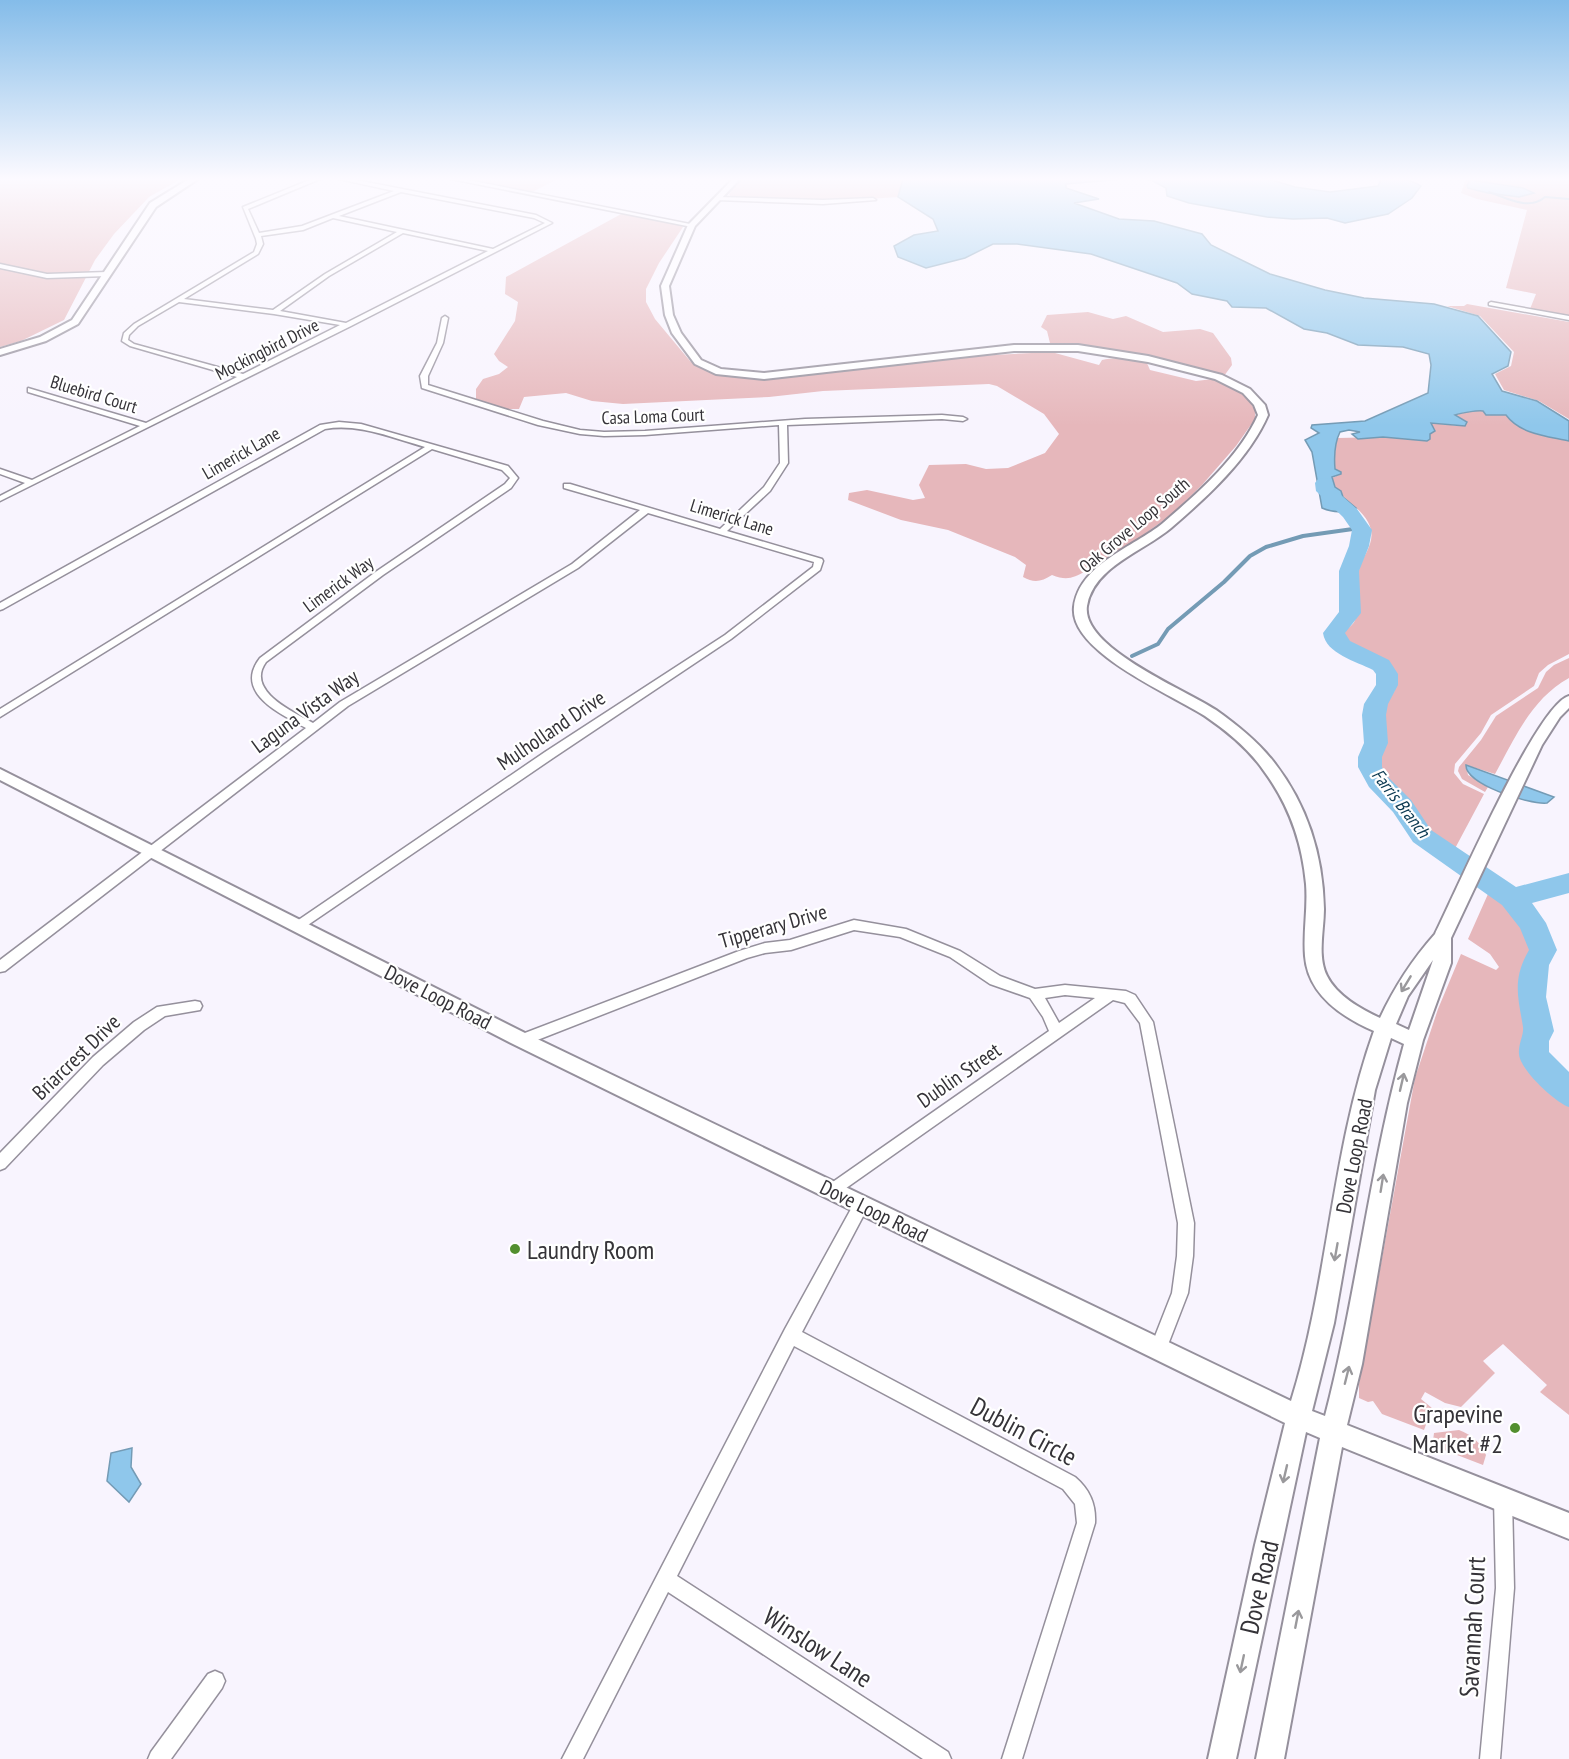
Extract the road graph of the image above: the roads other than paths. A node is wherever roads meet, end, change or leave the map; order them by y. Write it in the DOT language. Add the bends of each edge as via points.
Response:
graph roads {
  1 [pos="116,261"];
  2 [pos="245,261"];
  3 [pos="351,261"];
  4 [pos="475,261"];
  5 [pos="676,261"];
  6 [pos="0,266"];
  7 [pos="107,274"];
  8 [pos="178,300"];
  9 [pos="1491,304"];
  10 [pos="274,312"];
  11 [pos="445,318"];
  12 [pos="1569,318"];
  13 [pos="349,325"];
  14 [pos="0,352"];
  15 [pos="245,377"];
  16 [pos="31,390"];
  17 [pos="963,419"];
  18 [pos="783,423"];
  19 [pos="148,426"];
  20 [pos="430,447"];
  21 [pos="0,471"];
  22 [pos="514,478"];
  23 [pos="33,483"];
  24 [pos="567,486"];
  25 [pos="0,500"];
  26 [pos="647,509"];
  27 [pos="722,531"];
  28 [pos="819,561"];
  29 [pos="0,608"];
  30 [pos="1569,700"];
  31 [pos="0,714"];
  32 [pos="314,727"];
  33 [pos="0,774"];
  34 [pos="151,851"];
  35 [pos="298,926"];
  36 [pos="1442,938"];
  37 [pos="0,967"];
  38 [pos="1035,994"];
  39 [pos="1112,994"];
  40 [pos="195,1006"];
  41 [pos="1384,1027"];
  42 [pos="1056,1032"];
  43 [pos="522,1040"];
  44 [pos="1414,1040"];
  45 [pos="2,1158"];
  46 [pos="832,1191"];
  47 [pos="861,1205"];
  48 [pos="791,1335"];
  49 [pos="1158,1349"];
  50 [pos="1298,1417"];
  51 [pos="1333,1431"];
  52 [pos="1503,1498"];
  53 [pos="1569,1526"];
  54 [pos="666,1580"];
  55 [pos="215,1681"];
  56 [pos="158,1759"];
  57 [pos="572,1759"];
  58 [pos="941,1759"];
  59 [pos="1012,1759"];
  60 [pos="1222,1759"];
  61 [pos="1270,1759"];
  62 [pos="1490,1759"];
  1 -- 7 [label="street"];
  2 -- 8 [label="street"];
  3 -- 10 [label="street"];
  4 -- 13 [label="street, Mockingbird Drive"];
  5 -- 41 [label="street, Oak Grove Loop South" via="665,286 669,315 698,362 719,372 764,376 1058,347 1121,354 1194,370 1232,382 1257,399 1263,415 1258,430 1176,518 1104,568 1089,584 1082,597 1081,619 1098,643 1114,656 1213,713 1273,770 1307,837 1318,979 1337,1000"];
  6 -- 7 [label="street" via="47,276"];
  7 -- 14 [label="street" via="75,322 43,339"];
  8 -- 10 [label="street"];
  8 -- 15 [label="street" via="131,329 125,341"];
  9 -- 12 [label="street"];
  10 -- 13 [label="street"];
  11 -- 18 [label="street, Casa Loma Court" via="440,343 424,375 425,386 515,416 604,434"];
  13 -- 15 [label="street, Mockingbird Drive"];
  15 -- 19 [label="street, Mockingbird Drive"];
  16 -- 19 [label="street, Bluebird Court"];
  17 -- 18 [label="street, Casa Loma Court" via="871,418"];
  18 -- 27 [label="street" via="784,463 767,489"];
  19 -- 23 [label="street, Mockingbird Drive"];
  20 -- 22 [label="street, Limerick Lane" via="505,468"];
  20 -- 29 [label="street, Limerick Lane" via="361,426 339,424 316,429"];
  20 -- 31 [label="street"];
  21 -- 23 [label="street"];
  22 -- 32 [label="street, Limerick Way" via="256,668 262,694"];
  23 -- 25 [label="street, Mockingbird Drive"];
  24 -- 26 [label="street, Limerick Lane"];
  26 -- 27 [label="street, Limerick Lane"];
  26 -- 32 [label="street, Laguna Vista Way" via="575,566 374,684"];
  27 -- 28 [label="street, Limerick Lane"];
  28 -- 35 [label="street, Mulholland Drive" via="817,568 728,637"];
  30 -- 36 [label="street, Dove Loop Road" via="1544,729"];
  32 -- 34 [label="street, Laguna Vista Way"];
  33 -- 34 [label="street, Dove Loop Road"];
  34 -- 35 [label="street, Dove Loop Road"];
  34 -- 37 [label="street, Laguna Vista Way"];
  35 -- 43 [label="street, Dove Loop Road"];
  36 -- 41 [label="street, Dove Loop Road, one-way" via="1422,958"];
  36 -- 44 [label="street, Dove Loop Road" via="1442,963"];
  38 -- 39 [label="street, Tipperary Drive" via="1065,990"];
  38 -- 42 [label="street"];
  38 -- 43 [label="street, Tipperary Drive" via="995,980 956,954 902,932 854,925 791,945 744,954"];
  39 -- 42 [label="street, Dublin Street"];
  39 -- 49 [label="street, Tipperary Drive" via="1130,999 1146,1022 1186,1223 1180,1293"];
  40 -- 45 [label="street, Briarcrest Drive" via="162,1011 140,1026 99,1061"];
  41 -- 44 [label="street, Oak Grove Loop South"];
  41 -- 50 [label="street, Dove Loop Road, one-way" via="1354,1149 1313,1367"];
  42 -- 46 [label="street, Dublin Street"];
  43 -- 46 [label="street, Dove Loop Road"];
  51 -- 44 [label="street, Dove Loop Road, one-way" via="1350,1364 1397,1103"];
  46 -- 47 [label="street, Dove Loop Road"];
  47 -- 48 [label="street"];
  47 -- 49 [label="street, Dove Loop Road"];
  48 -- 54 [label="street"];
  48 -- 59 [label="street, Dublin Circle" via="1081,1493 1087,1505 1086,1523"];
  49 -- 50 [label="street, Dove Loop Road"];
  50 -- 51 [label="street"];
  50 -- 60 [label="street, Dove Road, one-way"];
  51 -- 52 [label="street"];
  61 -- 51 [label="street, Dove Road, one-way"];
  52 -- 53 [label="street"];
  52 -- 62 [label="street, Savannah Court" via="1505,1588"];
  54 -- 57 [label="street"];
  54 -- 58 [label="street, Winslow Lane"];
  55 -- 56 [label="street"];
}
